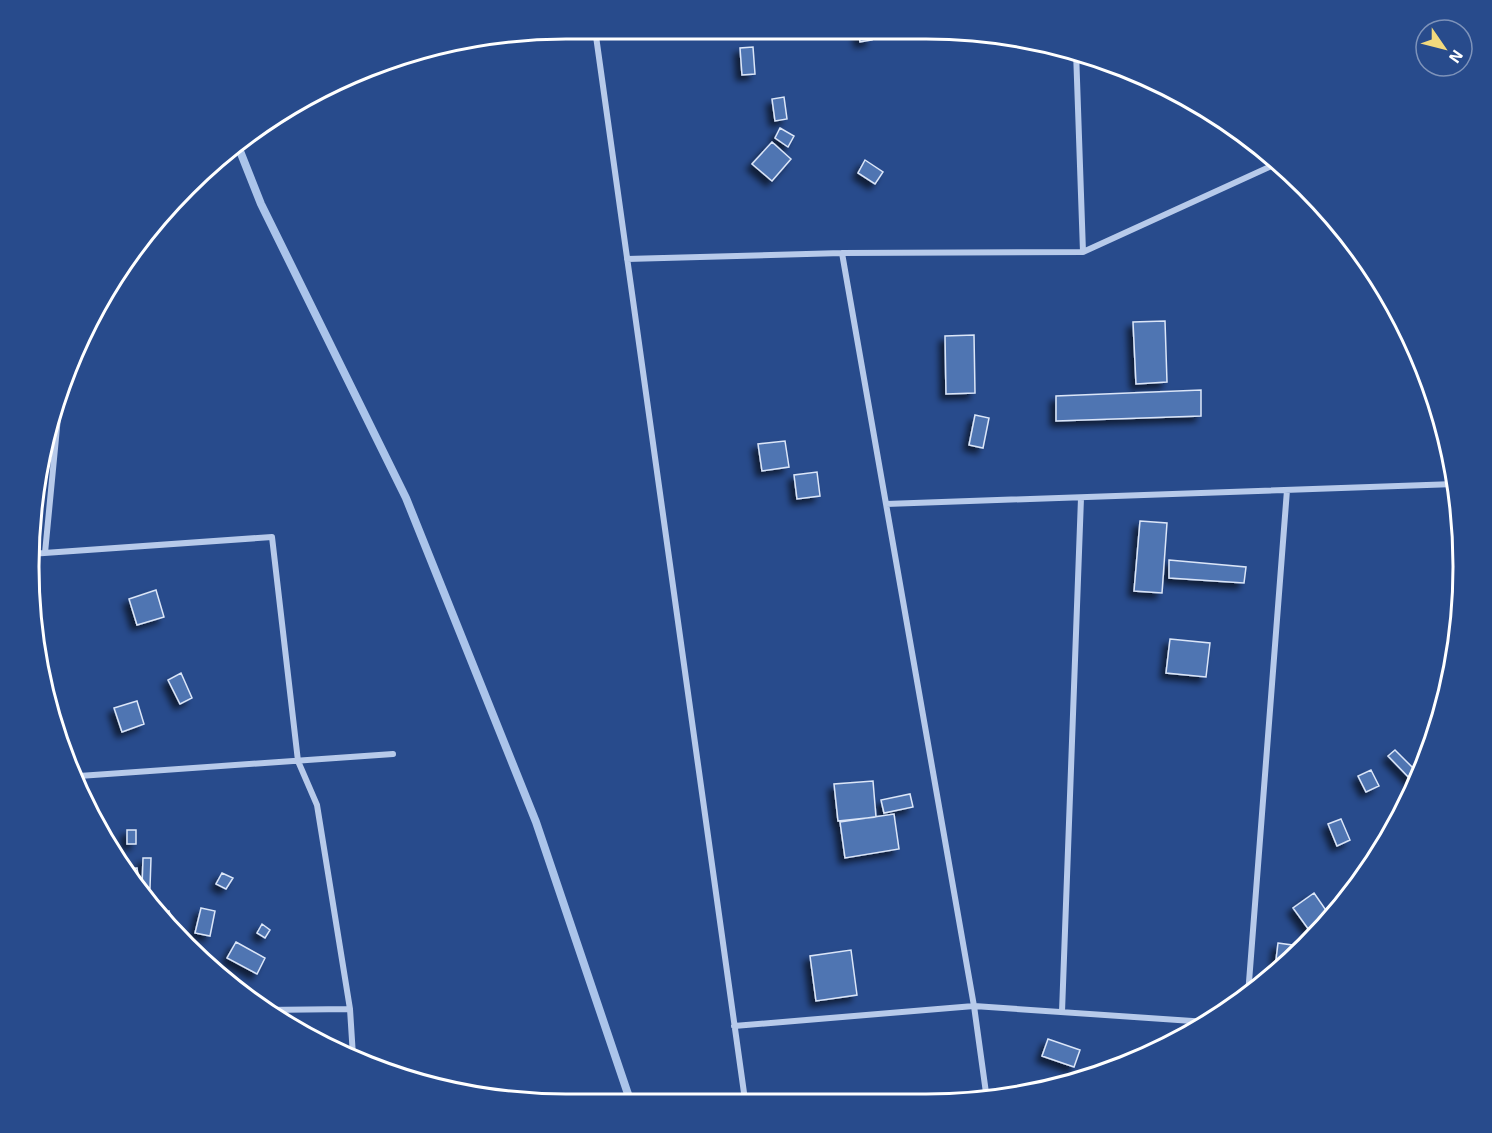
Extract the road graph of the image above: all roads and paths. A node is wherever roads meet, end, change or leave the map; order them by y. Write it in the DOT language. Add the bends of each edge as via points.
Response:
graph roads {
  1 [pos="596,39"];
  2 [pos="1076,61"];
  3 [pos="1270,168"];
  4 [pos="1083,252"];
  5 [pos="842,253"];
  6 [pos="627,259"];
  7 [pos="57,432"];
  8 [pos="1446,484"];
  9 [pos="1287,490"];
  10 [pos="1081,498"];
  11 [pos="886,504"];
  12 [pos="39,553"];
  13 [pos="45,553"];
  14 [pos="393,754"];
  15 [pos="298,761"];
  16 [pos="82,776"];
  17 [pos="1249,983"];
  18 [pos="974,1006"];
  19 [pos="350,1009"];
  20 [pos="282,1011"];
  21 [pos="1062,1012"];
  22 [pos="1192,1021"];
  23 [pos="734,1026"];
  24 [pos="353,1049"];
  25 [pos="986,1090"];
  26 [pos="744,1094"];
  1 -- 6 [label="street"];
  2 -- 4 [label="street"];
  3 -- 4 [label="street"];
  4 -- 5 [label="street"];
  5 -- 6 [label="street"];
  5 -- 11 [label="street"];
  6 -- 23 [label="street"];
  7 -- 13 [label="street"];
  8 -- 9 [label="street"];
  9 -- 10 [label="street"];
  9 -- 17 [label="street"];
  10 -- 11 [label="street"];
  10 -- 21 [label="street"];
  11 -- 18 [label="street"];
  12 -- 13 [label="street"];
  13 -- 15 [label="street" via="272,537"];
  14 -- 15 [label="street"];
  15 -- 16 [label="street"];
  15 -- 19 [label="street" via="317,805"];
  18 -- 21 [label="street"];
  18 -- 23 [label="street"];
  18 -- 25 [label="street"];
  19 -- 20 [label="street"];
  19 -- 24 [label="street"];
  21 -- 22 [label="street"];
  23 -- 26 [label="street"];
}
